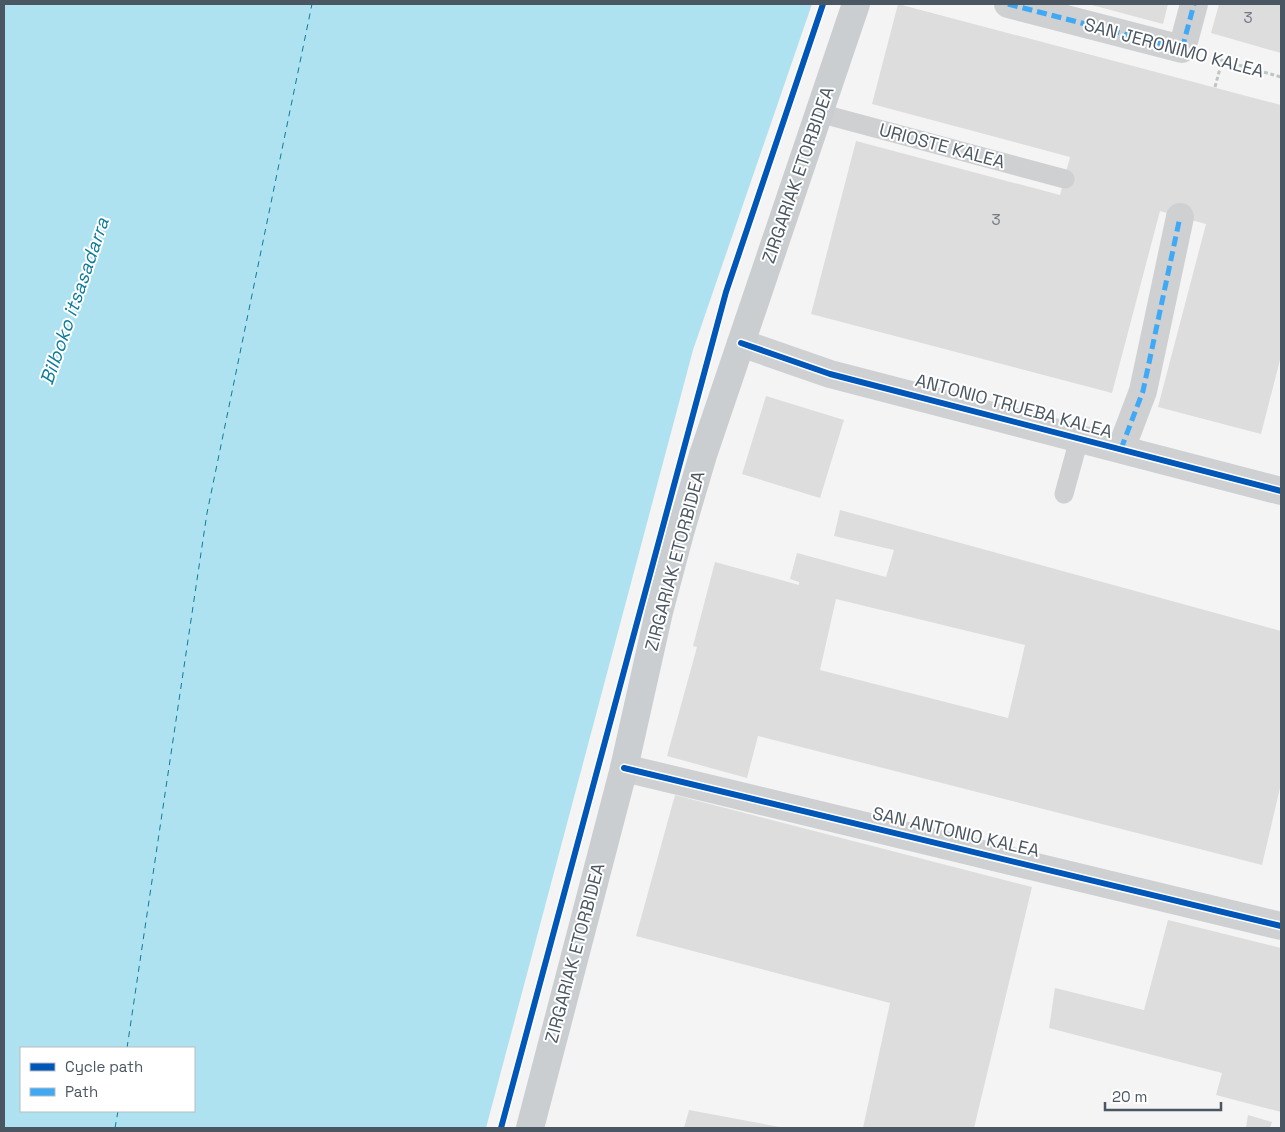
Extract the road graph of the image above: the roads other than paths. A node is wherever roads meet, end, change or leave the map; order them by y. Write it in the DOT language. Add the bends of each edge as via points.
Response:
graph roads {
  1 [pos="856,4"];
  2 [pos="1008,4"];
  3 [pos="1194,4"];
  4 [pos="819,113"];
  5 [pos="1065,179"];
  6 [pos="1180,217"];
  7 [pos="742,343"];
  8 [pos="1079,438"];
  9 [pos="1121,450"];
  10 [pos="1280,488"];
  11 [pos="1064,494"];
  12 [pos="624,768"];
  13 [pos="1281,926"];
  14 [pos="530,1128"];
  1 -- 4 [label="main road, ZIRGARIAK ETORBIDEA"];
  2 -- 3 [label="street, SAN JERONIMO KALEA" via="1182,49"];
  4 -- 5 [label="lane, URIOSTE KALEA"];
  4 -- 7 [label="main road, ZIRGARIAK ETORBIDEA"];
  6 -- 9 [label="street" via="1143,391"];
  7 -- 8 [label="street, ANTONIO TRUEBA KALEA" via="830,374"];
  7 -- 12 [label="main road, ZIRGARIAK ETORBIDEA" via="680,533"];
  8 -- 9 [label="street, ANTONIO TRUEBA KALEA"];
  8 -- 11 [label="lane"];
  9 -- 10 [label="street, ANTONIO TRUEBA KALEA"];
  12 -- 13 [label="street, SAN ANTONIO KALEA"];
  12 -- 14 [label="main road, ZIRGARIAK ETORBIDEA"];
}
